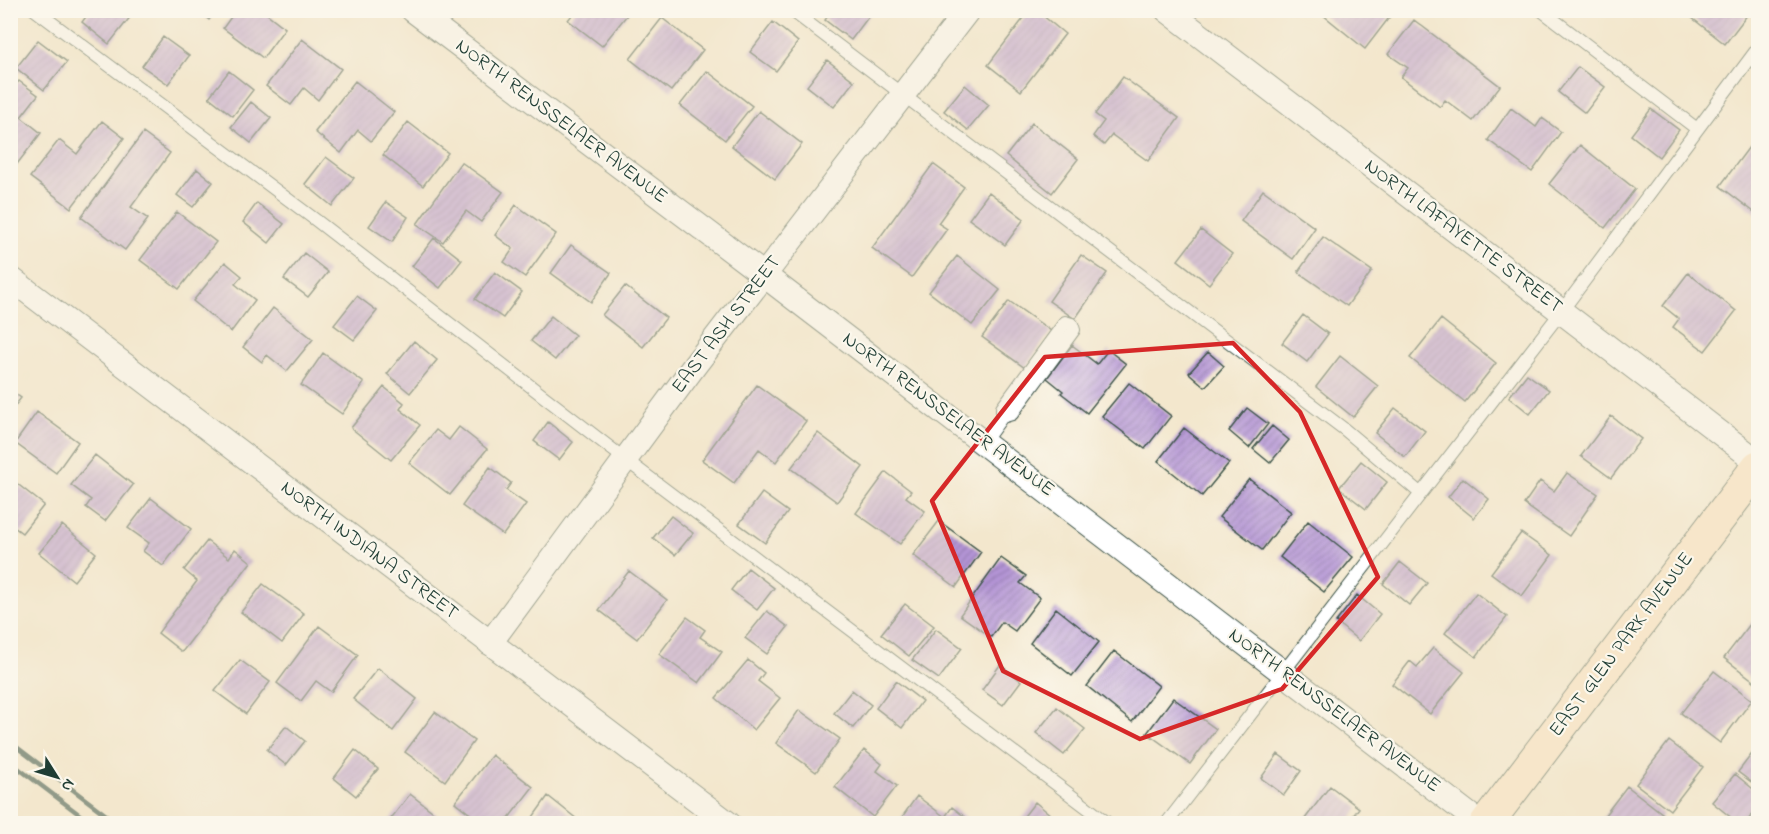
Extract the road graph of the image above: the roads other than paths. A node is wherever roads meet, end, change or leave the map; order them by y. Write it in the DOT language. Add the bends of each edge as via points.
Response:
graph roads {
  1 [pos="35,10"];
  2 [pos="413,10"];
  3 [pos="791,10"];
  4 [pos="968,10"];
  5 [pos="1167,10"];
  6 [pos="1541,10"];
  7 [pos="1758,48"];
  8 [pos="903,95"];
  9 [pos="1697,129"];
  10 [pos="764,275"];
  11 [pos="10,278"];
  12 [pos="1561,312"];
  13 [pos="1002,417"];
  14 [pos="984,442"];
  15 [pos="626,460"];
  16 [pos="1758,462"];
  17 [pos="1758,467"];
  18 [pos="1420,493"];
  19 [pos="490,643"];
  20 [pos="1282,671"];
  21 [pos="729,824"];
  22 [pos="1110,824"];
  23 [pos="1166,824"];
  24 [pos="1481,824"];
  25 [pos="1486,824"];
  1 -- 15 [label="lane"];
  2 -- 10 [label="street, NORTH RENSSELAER AVENUE"];
  3 -- 8 [label="lane"];
  4 -- 8 [label="street, EAST ASH STREET"];
  5 -- 12 [label="street, NORTH LAFAYETTE STREET"];
  6 -- 9 [label="lane"];
  7 -- 9 [label="lane"];
  8 -- 10 [label="street, EAST ASH STREET"];
  8 -- 18 [label="lane" via="1344,429"];
  9 -- 12 [label="lane"];
  10 -- 14 [label="street, NORTH RENSSELAER AVENUE"];
  10 -- 15 [label="street, EAST ASH STREET"];
  11 -- 19 [label="street, NORTH INDIANA STREET"];
  12 -- 16 [label="street, NORTH LAFAYETTE STREET"];
  12 -- 18 [label="lane"];
  13 -- 13 [label="lane" via="1012,414 1074,330 1072,324 1065,322 1002,408"];
  13 -- 14 [label="lane"];
  14 -- 20 [label="street, NORTH RENSSELAER AVENUE"];
  15 -- 19 [label="street, EAST ASH STREET"];
  15 -- 22 [label="lane"];
  17 -- 25 [label="main road, EAST GLEN PARK AVENUE"];
  18 -- 20 [label="lane"];
  19 -- 21 [label="street, NORTH INDIANA STREET"];
  20 -- 23 [label="lane"];
  20 -- 24 [label="street, NORTH RENSSELAER AVENUE"];
}
